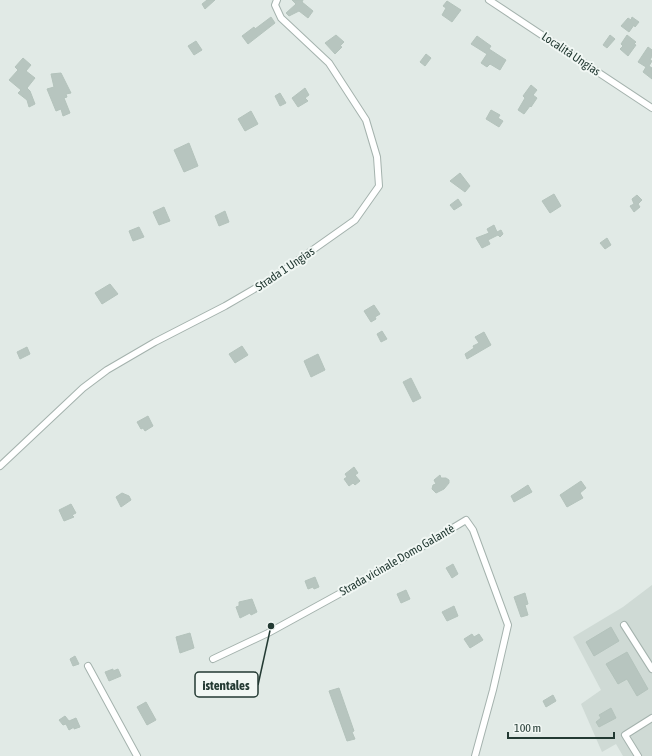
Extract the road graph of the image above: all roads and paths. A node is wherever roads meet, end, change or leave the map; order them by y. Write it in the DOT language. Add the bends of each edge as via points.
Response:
graph roads {
  1 [pos="276,0"];
  2 [pos="490,0"];
  3 [pos="652,108"];
  4 [pos="0,466"];
  5 [pos="624,625"];
  6 [pos="213,659"];
  7 [pos="88,666"];
  8 [pos="652,669"];
  9 [pos="652,718"];
  10 [pos="137,756"];
  11 [pos="475,756"];
  12 [pos="638,756"];
  1 -- 4 [label="street, Strada 1 Ungias" via="275,5 281,18 329,63 366,120 377,158 380,186 355,220 273,278 107,370 83,388"];
  2 -- 3 [label="street, Località Ungias"];
  5 -- 8 [label="street"];
  6 -- 11 [label="street, Strada vicinale Domo Galantè" via="268,633 383,570 466,520 474,530 508,625"];
  7 -- 10 [label="street"];
  9 -- 12 [label="street" via="625,735"];
}
